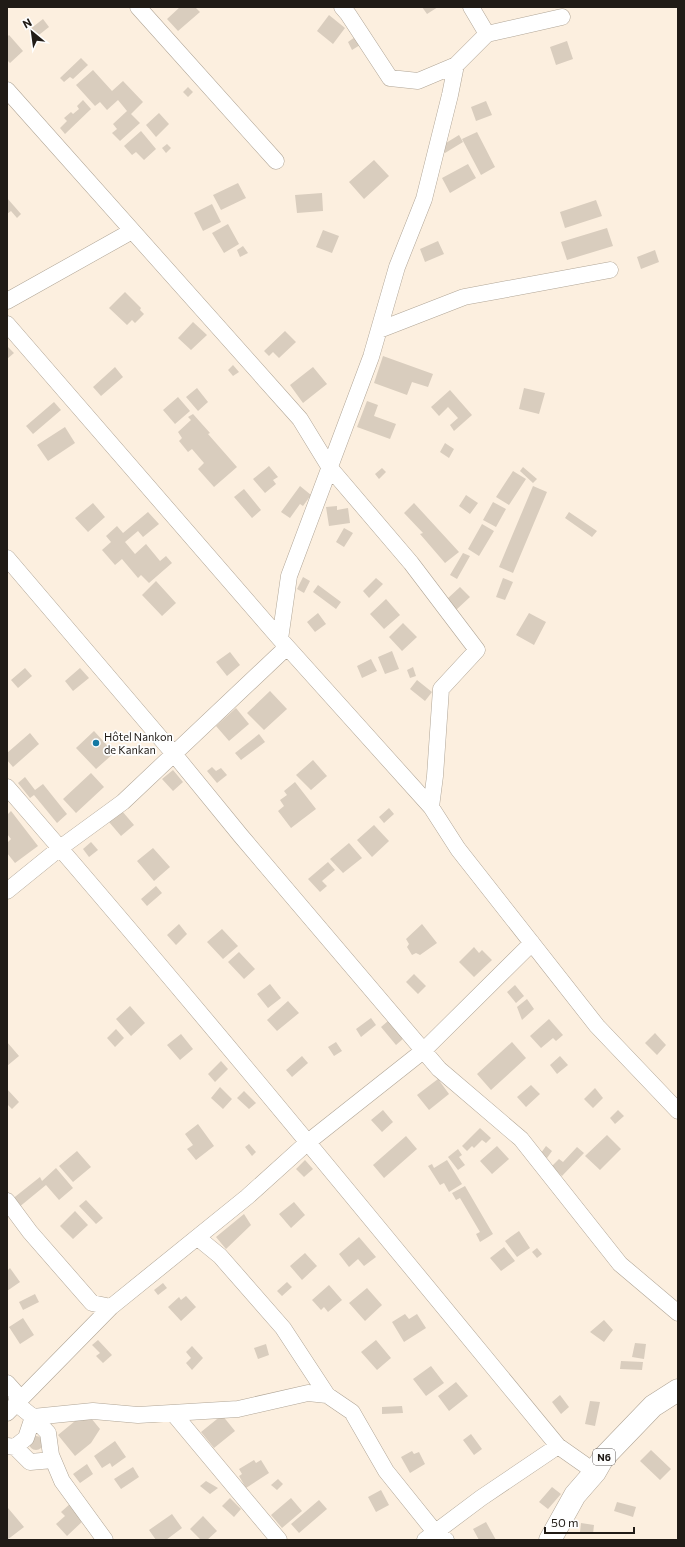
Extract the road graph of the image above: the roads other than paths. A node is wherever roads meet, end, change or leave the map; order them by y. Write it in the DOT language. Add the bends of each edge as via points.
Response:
graph roads {
  1 [pos="138,7"];
  2 [pos="342,7"];
  3 [pos="471,7"];
  4 [pos="562,18"];
  5 [pos="487,34"];
  6 [pos="456,65"];
  7 [pos="7,90"];
  8 [pos="276,161"];
  9 [pos="132,231"];
  10 [pos="610,270"];
  11 [pos="7,301"];
  12 [pos="7,324"];
  13 [pos="379,330"];
  14 [pos="330,468"];
  15 [pos="7,558"];
  16 [pos="283,643"];
  17 [pos="174,754"];
  18 [pos="7,787"];
  19 [pos="431,807"];
  20 [pos="60,848"];
  21 [pos="7,890"];
  22 [pos="532,943"];
  23 [pos="423,1050"];
  24 [pos="678,1111"];
  25 [pos="308,1142"];
  26 [pos="7,1201"];
  27 [pos="198,1238"];
  28 [pos="110,1307"];
  29 [pos="678,1313"];
  30 [pos="7,1383"];
  31 [pos="678,1390"];
  32 [pos="327,1395"];
  33 [pos="12,1408"];
  34 [pos="173,1413"];
  35 [pos="33,1417"];
  36 [pos="558,1446"];
  37 [pos="11,1447"];
  38 [pos="53,1460"];
  39 [pos="595,1472"];
  40 [pos="435,1537"];
  41 [pos="105,1540"];
  42 [pos="279,1540"];
  43 [pos="550,1540"];
  1 -- 8 [label="street"];
  2 -- 6 [label="street" via="390,78 418,81"];
  3 -- 5 [label="street"];
  4 -- 5 [label="street"];
  5 -- 6 [label="street"];
  6 -- 13 [label="street" via="424,199 397,267"];
  7 -- 9 [label="street"];
  9 -- 11 [label="street"];
  9 -- 14 [label="street" via="300,419"];
  10 -- 13 [label="street" via="464,297"];
  12 -- 16 [label="street"];
  13 -- 14 [label="street"];
  14 -- 16 [label="street" via="289,576"];
  14 -- 19 [label="street" via="411,563 477,650 441,689 436,776"];
  15 -- 17 [label="street"];
  16 -- 17 [label="street"];
  16 -- 19 [label="street"];
  17 -- 20 [label="street" via="123,802"];
  17 -- 23 [label="street"];
  18 -- 20 [label="street"];
  19 -- 22 [label="street" via="458,849"];
  20 -- 21 [label="street"];
  20 -- 25 [label="street"];
  22 -- 23 [label="street"];
  22 -- 24 [label="street" via="597,1026"];
  23 -- 25 [label="street"];
  23 -- 29 [label="street" via="439,1069 521,1139 620,1264"];
  25 -- 27 [label="street" via="247,1198"];
  25 -- 36 [label="street"];
  26 -- 28 [label="street" via="30,1232 92,1303"];
  27 -- 28 [label="street"];
  27 -- 32 [label="street" via="220,1256 283,1328"];
  28 -- 33 [label="street"];
  30 -- 33 [label="street" via="16,1393"];
  31 -- 39 [label="highway, N6" via="653,1406 603,1458"];
  32 -- 34 [label="street" via="308,1393 238,1409"];
  32 -- 40 [label="street" via="352,1412 386,1471"];
  33 -- 35 [label="street"];
  34 -- 35 [label="street" via="138,1416 93,1411"];
  34 -- 42 [label="street"];
  35 -- 37 [label="street" via="26,1438"];
  35 -- 38 [label="street" via="48,1433"];
  36 -- 39 [label="street"];
  36 -- 40 [label="street"];
  37 -- 38 [label="street" via="30,1462"];
  38 -- 41 [label="street" via="62,1481"];
  39 -- 43 [label="highway, N6" via="575,1495"];
}
